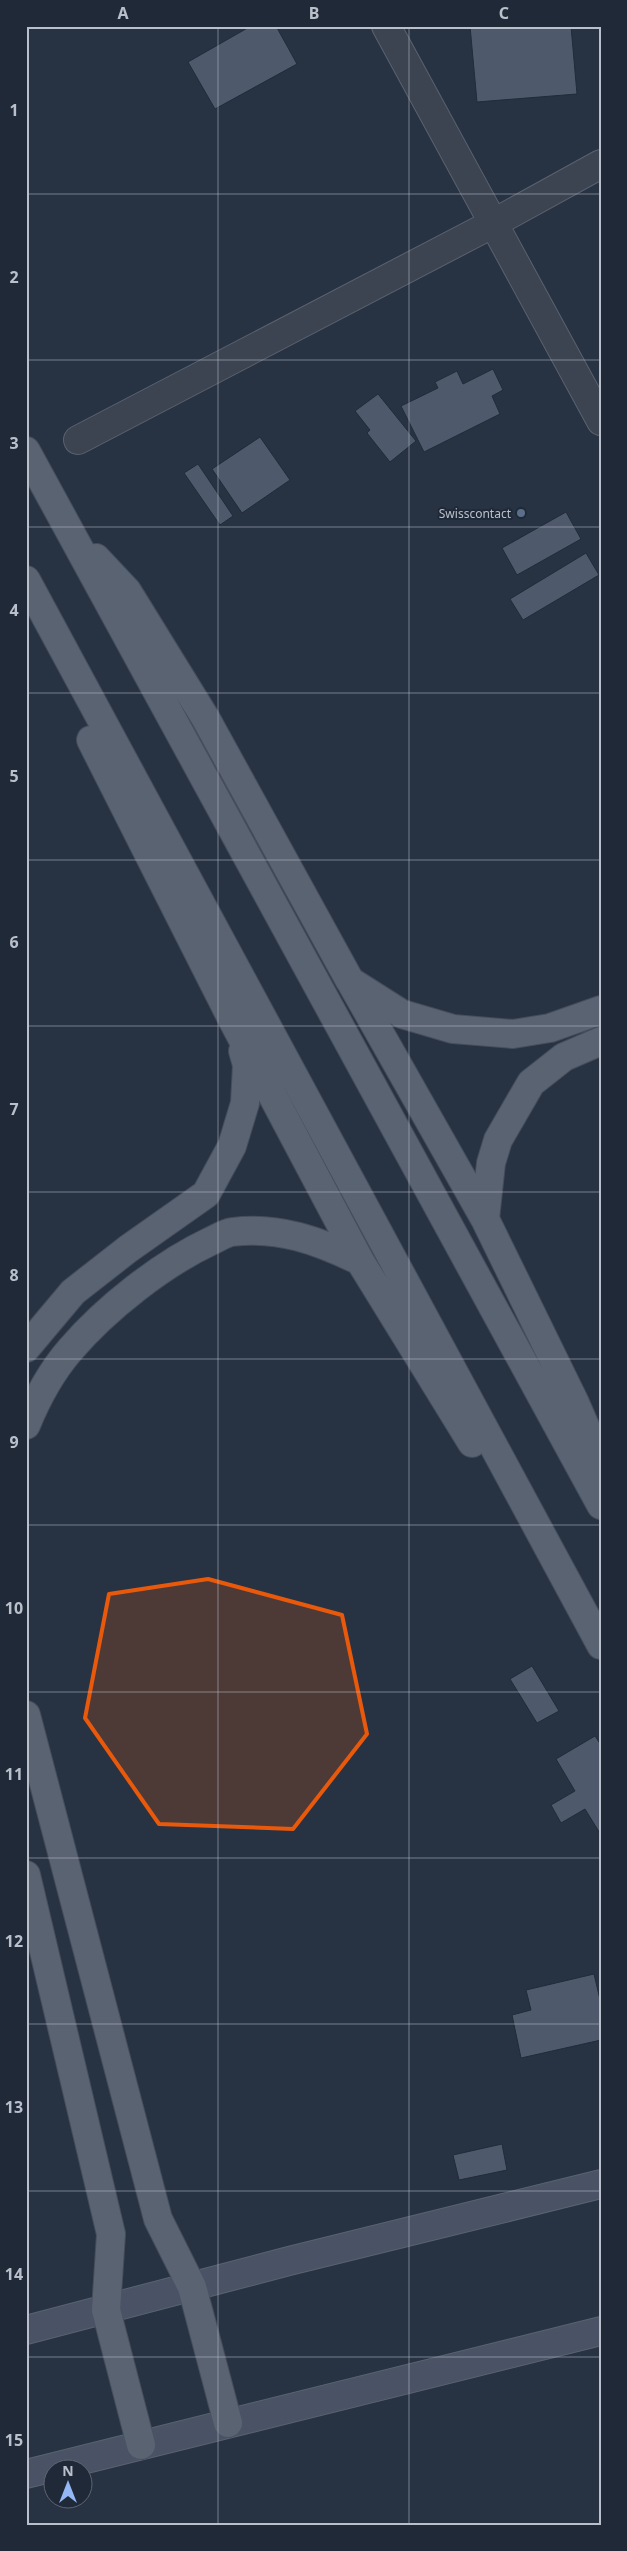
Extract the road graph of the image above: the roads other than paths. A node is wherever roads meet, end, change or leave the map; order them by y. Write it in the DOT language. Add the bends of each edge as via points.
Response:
graph roads {
  1 [pos="386,26"];
  2 [pos="601,164"];
  3 [pos="492,224"];
  4 [pos="601,421"];
  5 [pos="78,440"];
  6 [pos="26,451"];
  7 [pos="67,527"];
  8 [pos="32,592"];
  9 [pos="350,981"];
  10 [pos="601,1010"];
  11 [pos="233,1020"];
  12 [pos="601,1041"];
  13 [pos="485,1219"];
  14 [pos="360,1261"];
  15 [pos="26,1348"];
  16 [pos="26,1425"];
  17 [pos="601,1463"];
  18 [pos="601,1505"];
  19 [pos="601,1645"];
  20 [pos="601,1651"];
  21 [pos="26,1715"];
  22 [pos="26,1874"];
  23 [pos="601,2184"];
  24 [pos="192,2287"];
  25 [pos="106,2310"];
  26 [pos="26,2330"];
  27 [pos="601,2330"];
  28 [pos="228,2423"];
  29 [pos="141,2445"];
  30 [pos="26,2474"];
  1 -- 3 [label="street"];
  2 -- 3 [label="street"];
  3 -- 4 [label="street"];
  3 -- 5 [label="street"];
  6 -- 7 [label="main road"];
  7 -- 9 [label="main road" via="132,599 206,719"];
  7 -- 18 [label="main road"];
  8 -- 11 [label="main road" via="86,730"];
  8 -- 19 [label="main road"];
  9 -- 10 [label="main road" via="402,1014 453,1029 513,1034 550,1028"];
  9 -- 13 [label="main road"];
  11 -- 14 [label="main road"];
  11 -- 15 [label="main road" via="247,1065 245,1103 232,1146 206,1194 73,1292"];
  12 -- 13 [label="main road" via="564,1057 531,1083 498,1140 491,1164"];
  13 -- 17 [label="main road"];
  14 -- 16 [label="main road" via="323,1243 281,1233 231,1232 192,1250 131,1292 70,1350 39,1394"];
  14 -- 20 [label="main road"];
  21 -- 24 [label="main road" via="158,2219"];
  22 -- 25 [label="main road" via="111,2234"];
  23 -- 24 [label="street"];
  24 -- 25 [label="street"];
  24 -- 28 [label="main road"];
  25 -- 26 [label="street"];
  25 -- 29 [label="main road"];
  27 -- 28 [label="street"];
  28 -- 29 [label="street"];
  29 -- 30 [label="street"];
}
